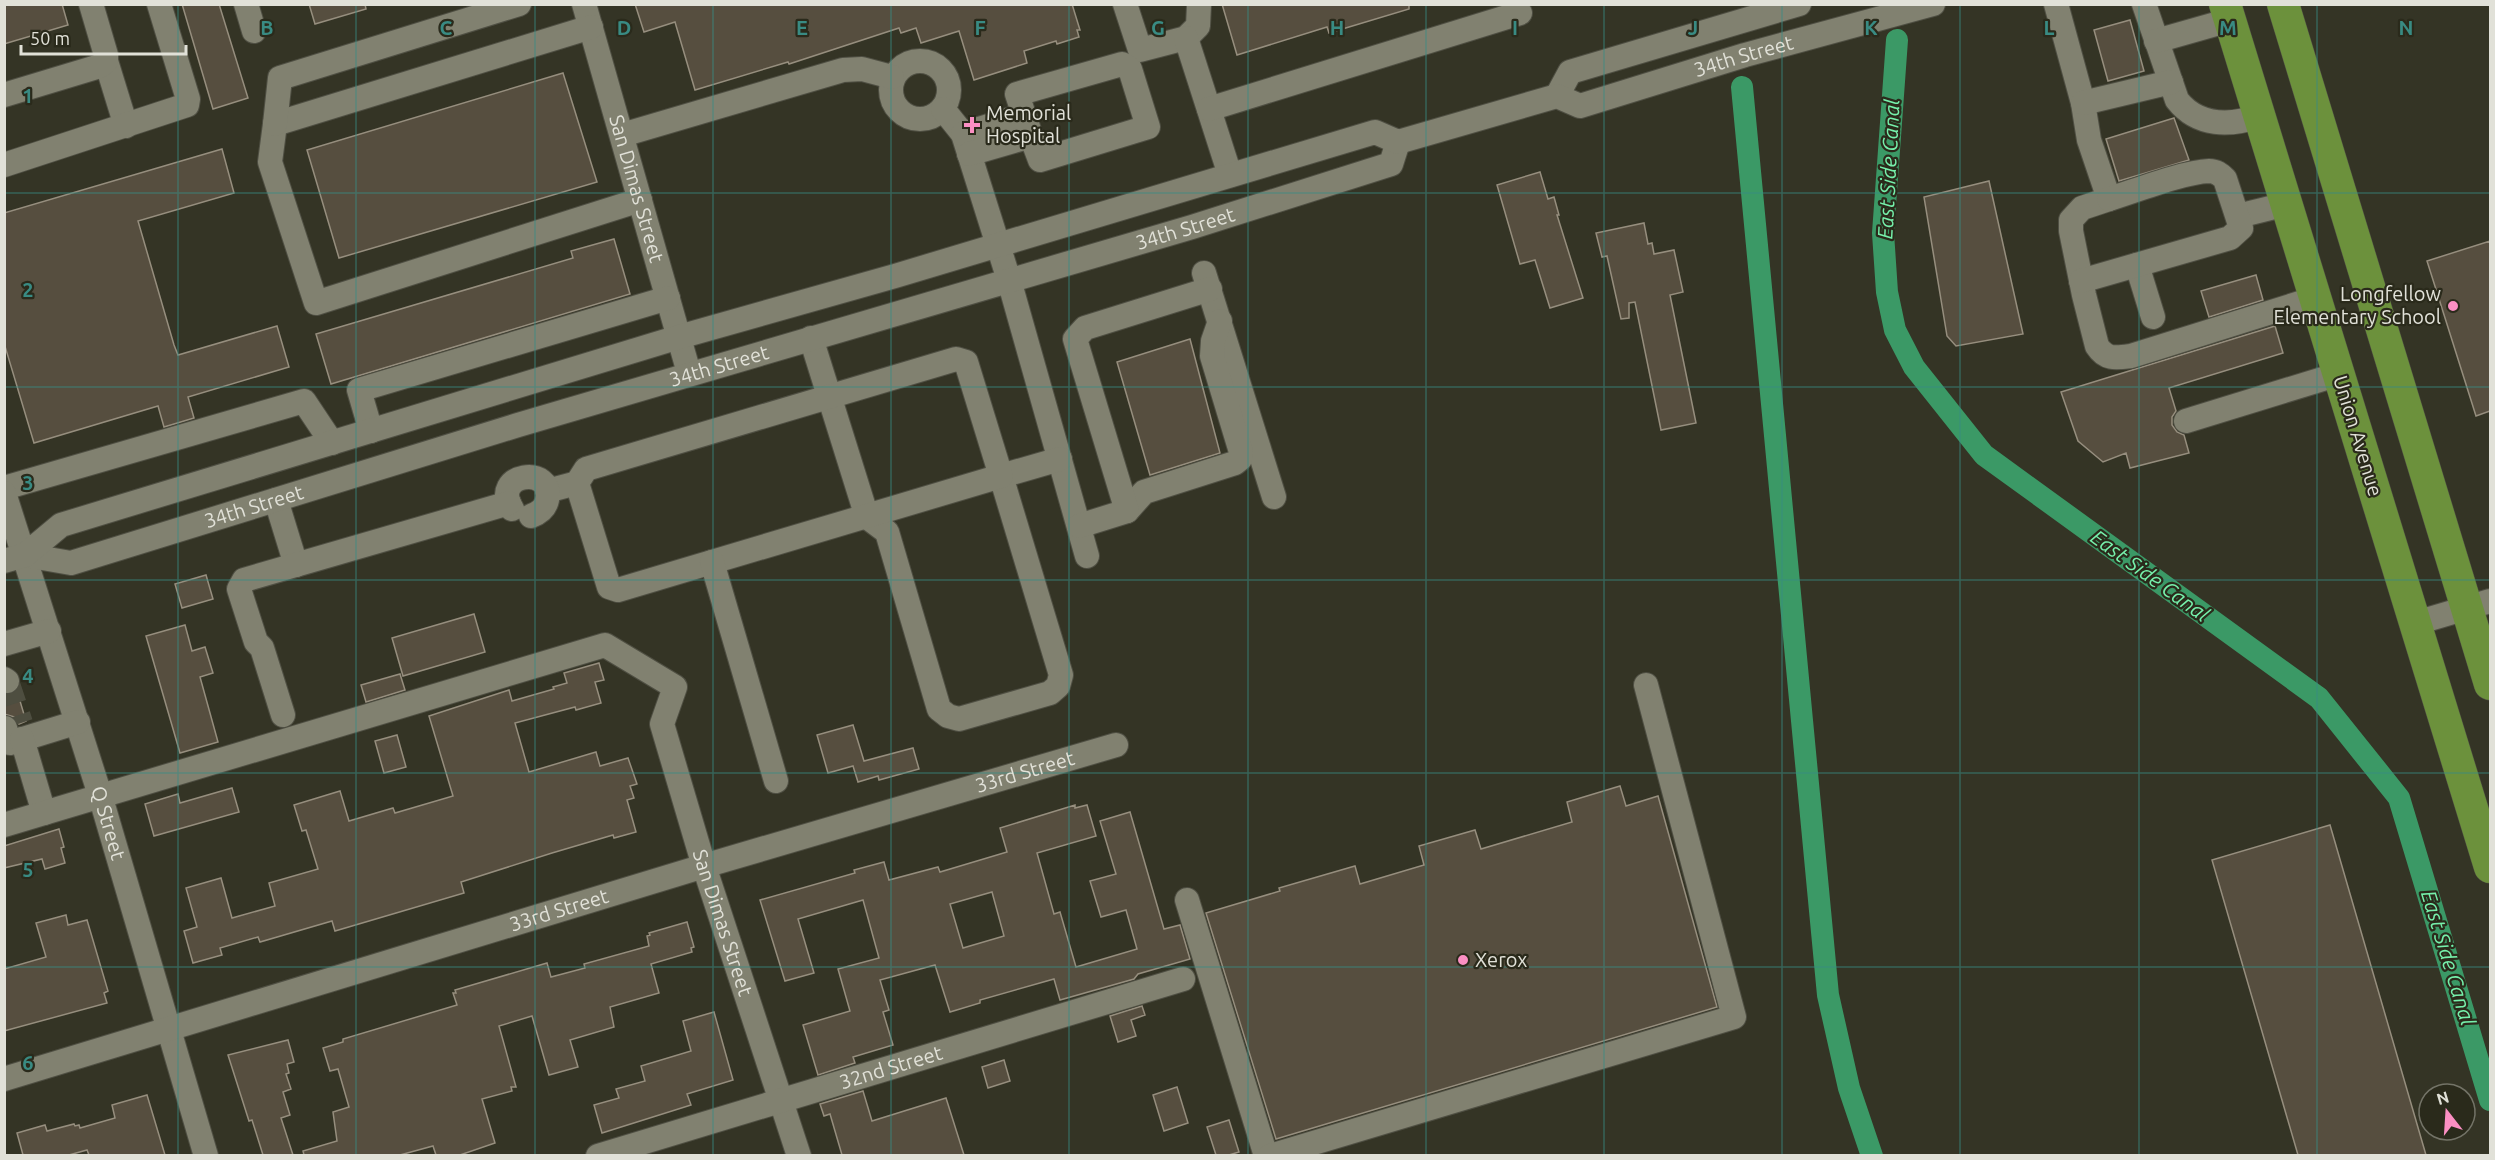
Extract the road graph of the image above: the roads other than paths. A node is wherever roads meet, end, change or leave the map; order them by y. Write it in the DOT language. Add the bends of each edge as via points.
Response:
graph roads {
  1 [pos="91,4"];
  2 [pos="159,4"];
  3 [pos="246,4"];
  4 [pos="519,4"];
  5 [pos="1125,4"];
  6 [pos="1933,4"];
  7 [pos="2056,4"];
  8 [pos="2144,4"];
  9 [pos="2283,4"];
  10 [pos="1199,5"];
  11 [pos="1798,5"];
  12 [pos="2228,12"];
  13 [pos="1521,14"];
  14 [pos="587,16"];
  15 [pos="254,31"];
  16 [pos="1810,37"];
  17 [pos="1186,38"];
  18 [pos="2156,41"];
  19 [pos="106,61"];
  20 [pos="892,77"];
  21 [pos="2171,82"];
  22 [pos="4,95"];
  23 [pos="1557,96"];
  24 [pos="2083,103"];
  25 [pos="943,109"];
  26 [pos="1209,109"];
  27 [pos="2260,116"];
  28 [pos="275,124"];
  29 [pos="126,126"];
  30 [pos="1028,126"];
  31 [pos="622,135"];
  32 [pos="1398,142"];
  33 [pos="966,144"];
  34 [pos="4,165"];
  35 [pos="1230,175"];
  36 [pos="2109,199"];
  37 [pos="640,200"];
  38 [pos="2287,204"];
  39 [pos="2238,216"];
  40 [pos="998,244"];
  41 [pos="2137,265"];
  42 [pos="1009,280"];
  43 [pos="2081,281"];
  44 [pos="668,298"];
  45 [pos="2316,298"];
  46 [pos="2153,317"];
  47 [pos="1220,321"];
  48 [pos="679,337"];
  49 [pos="811,338"];
  50 [pos="690,374"];
  51 [pos="2339,374"];
  52 [pos="830,396"];
  53 [pos="2186,422"];
  54 [pos="371,431"];
  55 [pos="332,443"];
  56 [pos="1060,459"];
  57 [pos="1266,468"];
  58 [pos="1001,476"];
  59 [pos="577,483"];
  60 [pos="4,490"];
  61 [pos="547,491"];
  62 [pos="1274,497"];
  63 [pos="276,500"];
  64 [pos="517,509"];
  65 [pos="1127,511"];
  66 [pos="867,517"];
  67 [pos="1078,526"];
  68 [pos="1086,556"];
  69 [pos="15,558"];
  70 [pos="712,562"];
  71 [pos="296,565"];
  72 [pos="2479,605"];
  73 [pos="2416,623"];
  74 [pos="49,631"];
  75 [pos="4,644"];
  76 [pos="2490,684"];
  77 [pos="1648,694"];
  78 [pos="283,715"];
  79 [pos="78,722"];
  80 [pos="12,735"];
  81 [pos="1116,745"];
  82 [pos="776,781"];
  83 [pos="100,795"];
  84 [pos="44,813"];
  85 [pos="4,825"];
  86 [pos="704,866"];
  87 [pos="2490,867"];
  88 [pos="1187,900"];
  89 [pos="1183,979"];
  90 [pos="168,1030"];
  91 [pos="4,1079"];
  92 [pos="783,1100"];
  93 [pos="206,1155"];
  94 [pos="598,1155"];
  95 [pos="799,1155"];
  96 [pos="1268,1155"];
  1 -- 19 [label="street"];
  2 -- 29 [label="street" via="188,105"];
  3 -- 15 [label="street"];
  4 -- 28 [label="street" via="280,78"];
  5 -- 17 [label="street" via="1140,50"];
  6 -- 16 [label="street, 34th Street"];
  7 -- 24 [label="street"];
  8 -- 18 [label="street"];
  9 -- 72 [label="main road"];
  10 -- 17 [label="street" via="1198,26"];
  11 -- 16 [label="street"];
  11 -- 23 [label="street, 34th Street" via="1570,72"];
  12 -- 18 [label="street"];
  12 -- 27 [label="main road, Union Avenue"];
  13 -- 26 [label="street"];
  14 -- 28 [label="street"];
  14 -- 31 [label="street, San Dimas Street"];
  16 -- 23 [label="street, 34th Street" via="1580,106"];
  17 -- 26 [label="street"];
  18 -- 21 [label="street"];
  19 -- 22 [label="street"];
  19 -- 29 [label="street"];
  20 -- 25 [label="street" via="892,97 904,114 925,119"];
  20 -- 25 [label="street" via="897,70 917,62 938,68 947,83"];
  20 -- 31 [label="street" via="862,69 843,70"];
  21 -- 24 [label="street"];
  21 -- 27 [label="street" via="2177,100 2193,116 2208,122 2246,121"];
  23 -- 32 [label="street"];
  24 -- 36 [label="street" via="2089,140"];
  25 -- 33 [label="street"];
  26 -- 35 [label="street"];
  27 -- 38 [label="main road, Union Avenue"];
  28 -- 37 [label="street" via="270,162 316,303"];
  29 -- 34 [label="street"];
  30 -- 30 [label="street" via="1040,160 1148,127 1130,69 1122,64 1017,94"];
  30 -- 33 [label="street"];
  31 -- 37 [label="street, San Dimas Street"];
  32 -- 35 [label="street, 34th Street" via="1376,132"];
  32 -- 42 [label="street, 34th Street" via="1391,164"];
  33 -- 40 [label="street"];
  35 -- 40 [label="street, 34th Street"];
  36 -- 39 [label="street" via="2211,171 2225,179"];
  36 -- 43 [label="street" via="2082,208 2071,220"];
  37 -- 44 [label="street, San Dimas Street"];
  38 -- 39 [label="street"];
  38 -- 45 [label="main road, Union Avenue"];
  39 -- 41 [label="street" via="2241,228 2230,238"];
  40 -- 42 [label="street"];
  40 -- 48 [label="street, 34th Street"];
  41 -- 43 [label="street"];
  41 -- 46 [label="street"];
  42 -- 49 [label="street, 34th Street"];
  42 -- 56 [label="street"];
  43 -- 45 [label="street" via="2097,346 2113,358"];
  44 -- 48 [label="street, San Dimas Street"];
  44 -- 54 [label="street" via="359,390"];
  45 -- 51 [label="main road, Union Avenue"];
  47 -- 57 [label="street"];
  47 -- 65 [label="street" via="1212,356 1240,459 1235,464 1144,492"];
  47 -- 65 [label="street" via="1207,281 1084,328 1075,339"];
  48 -- 50 [label="street, San Dimas Street"];
  48 -- 54 [label="street, 34th Street"];
  49 -- 50 [label="street, 34th Street"];
  49 -- 52 [label="street"];
  50 -- 63 [label="street, 34th Street"];
  51 -- 53 [label="street"];
  51 -- 73 [label="main road, Union Avenue"];
  52 -- 58 [label="street" via="956,359 966,362"];
  52 -- 59 [label="street" via="586,470"];
  52 -- 66 [label="street"];
  54 -- 55 [label="street, 34th Street"];
  55 -- 60 [label="street" via="304,401"];
  55 -- 69 [label="street, 34th Street" via="61,525"];
  56 -- 58 [label="street"];
  56 -- 67 [label="street"];
  57 -- 62 [label="street"];
  57 -- 65 [label="street"];
  58 -- 66 [label="street"];
  58 -- 66 [label="street" via="1061,675 1058,686 1050,693 959,719 939,709 887,532"];
  59 -- 61 [label="street"];
  59 -- 70 [label="street" via="609,587 618,590"];
  60 -- 69 [label="street, Q Street"];
  61 -- 64 [label="street" via="546,504 537,514"];
  61 -- 64 [label="street" via="540,480 521,477 511,485 507,497"];
  63 -- 69 [label="street, 34th Street" via="71,563"];
  63 -- 71 [label="street"];
  64 -- 71 [label="street"];
  65 -- 67 [label="street"];
  66 -- 70 [label="street"];
  67 -- 68 [label="street"];
  69 -- 74 [label="street, Q Street"];
  70 -- 82 [label="street"];
  71 -- 78 [label="street" via="243,580 239,589"];
  72 -- 73 [label="street"];
  72 -- 76 [label="main road"];
  73 -- 87 [label="main road, Union Avenue"];
  74 -- 75 [label="street"];
  74 -- 79 [label="street, Q Street"];
  77 -- 96 [label="street" via="1734,1017"];
  79 -- 80 [label="street"];
  79 -- 83 [label="street, Q Street"];
  80 -- 84 [label="street"];
  81 -- 86 [label="street, 33rd Street"];
  83 -- 84 [label="street"];
  83 -- 86 [label="street, San Dimas Street" via="605,645 675,687 662,724"];
  83 -- 90 [label="street, Q Street"];
  84 -- 85 [label="street"];
  86 -- 90 [label="street, 33rd Street"];
  86 -- 92 [label="street, San Dimas Street"];
  88 -- 96 [label="street"];
  89 -- 92 [label="street, 32nd Street"];
  90 -- 91 [label="street, 33rd Street"];
  90 -- 93 [label="street, Q Street"];
  92 -- 94 [label="street, 32nd Street"];
  92 -- 95 [label="street, San Dimas Street"];
}
